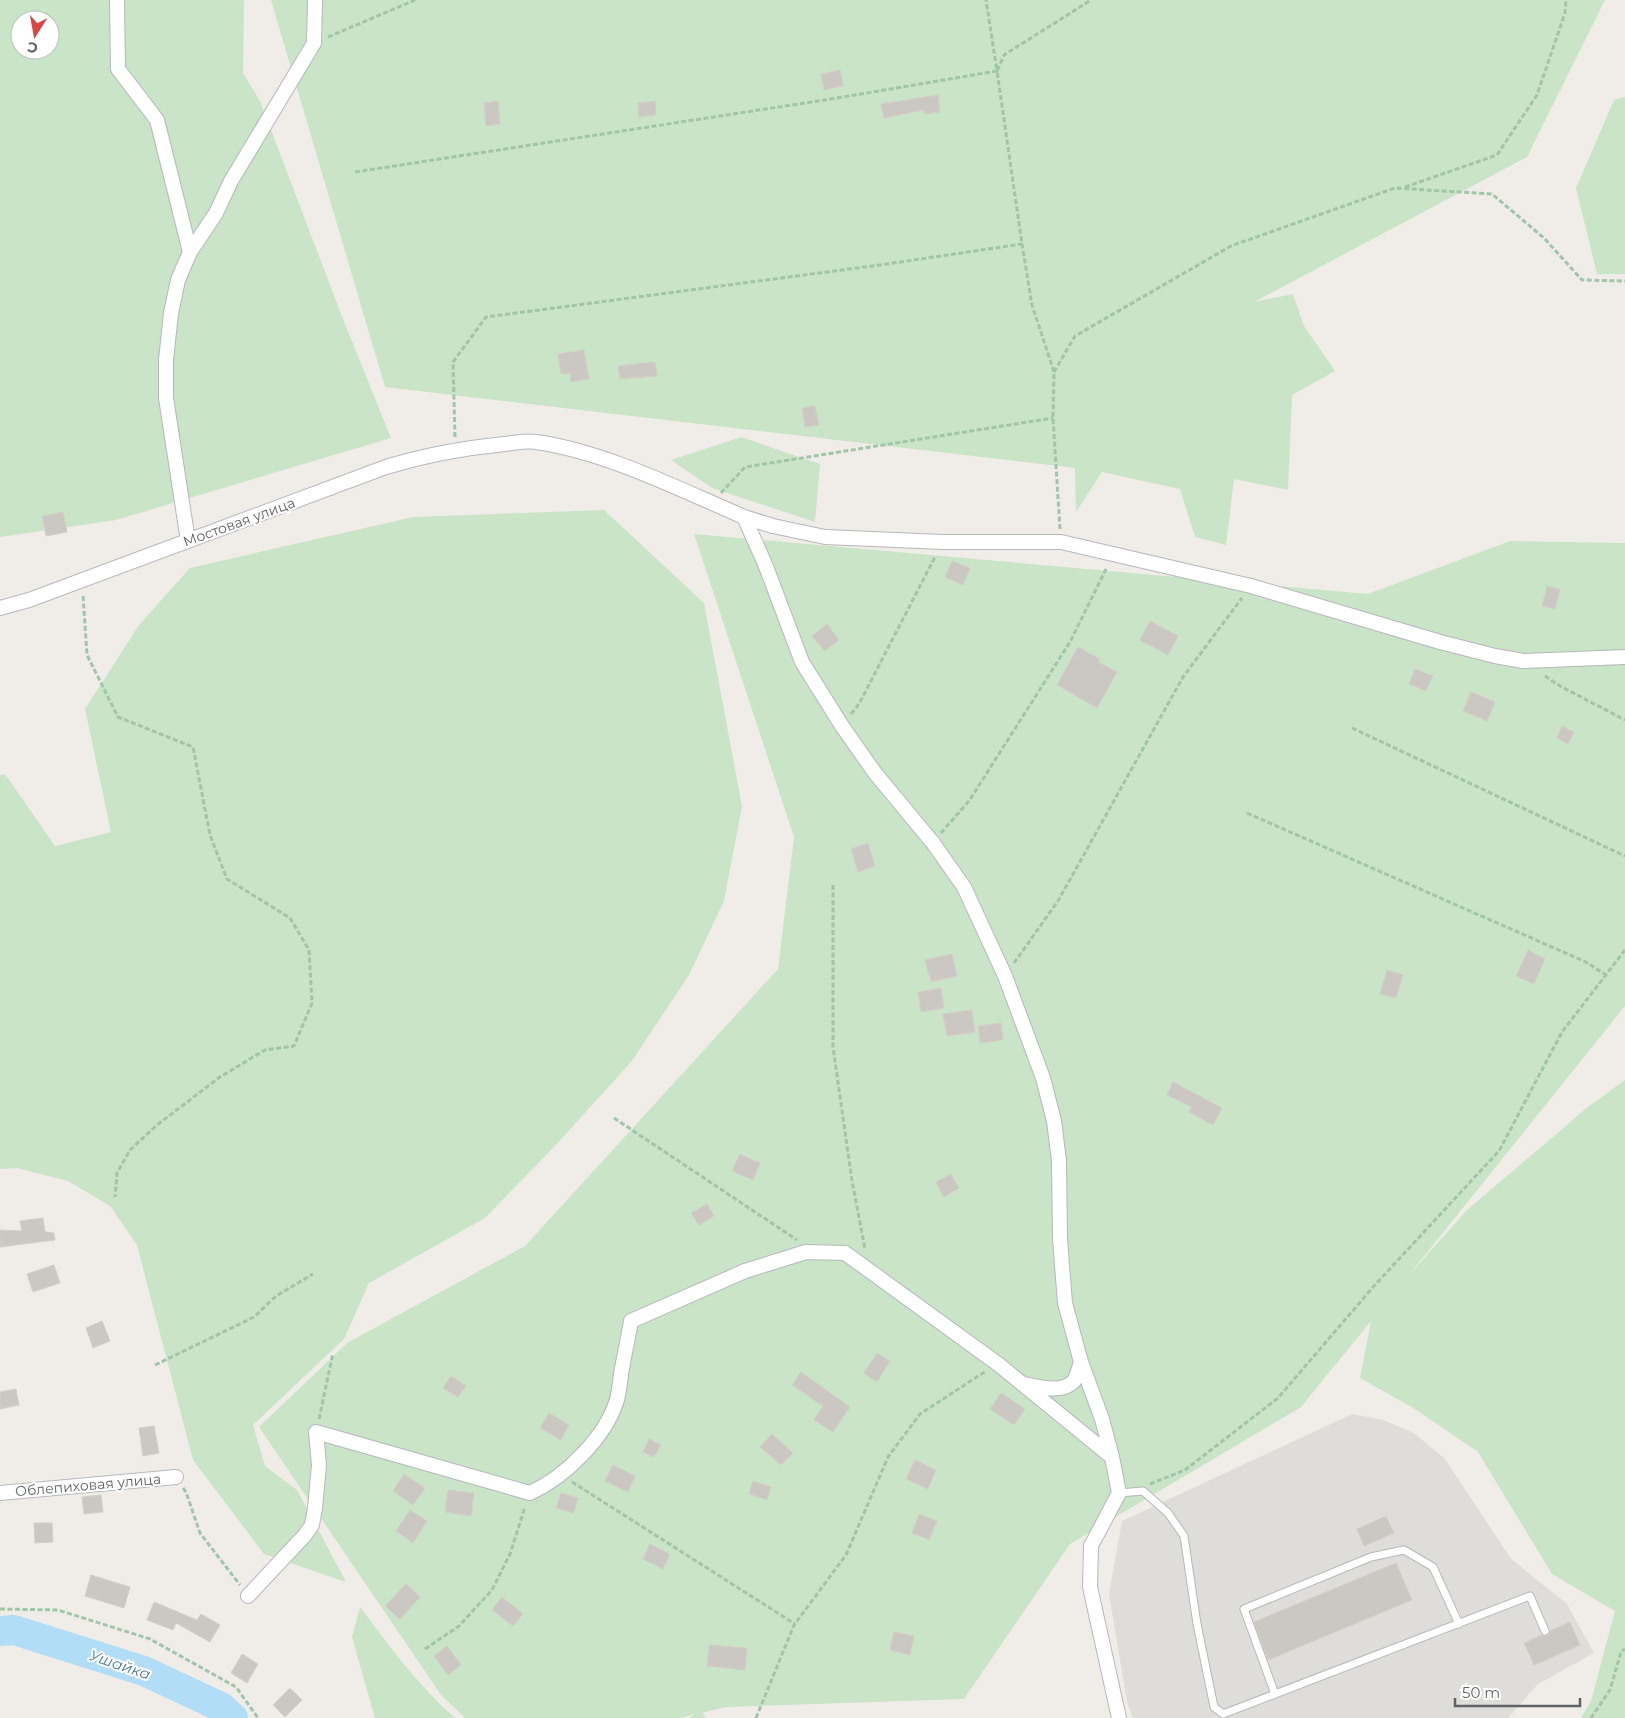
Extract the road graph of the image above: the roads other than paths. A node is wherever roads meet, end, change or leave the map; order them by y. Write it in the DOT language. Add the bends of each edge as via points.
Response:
graph roads {
  1 [pos="117,0"];
  2 [pos="315,0"];
  3 [pos="190,252"];
  4 [pos="744,517"];
  5 [pos="188,541"];
  6 [pos="0,608"];
  7 [pos="1625,657"];
  8 [pos="1081,1362"];
  9 [pos="1021,1383"];
  10 [pos="1112,1457"];
  11 [pos="176,1477"];
  12 [pos="0,1493"];
  13 [pos="1118,1493"];
  14 [pos="248,1596"];
  15 [pos="1459,1624"];
  16 [pos="1545,1631"];
  17 [pos="1275,1694"];
  18 [pos="1119,1718"];
  1 -- 3 [label="street" via="118,69 157,120"];
  2 -- 3 [label="street" via="314,43 231,181 216,214"];
  3 -- 5 [label="street" via="178,280 166,360 166,398"];
  4 -- 5 [label="street, Мостовая улица" via="596,456 534,442 482,446 418,458"];
  4 -- 7 [label="street, Мостовая улица" via="825,538 1061,542 1251,586 1495,656 1523,661"];
  4 -- 8 [label="street" via="766,564 802,662 875,773 933,843 964,887 1004,976 1043,1078 1054,1121 1060,1161 1060,1239 1065,1303"];
  5 -- 6 [label="street, Мостовая улица"];
  8 -- 9 [label="street" via="1074,1381 1062,1388 1048,1389"];
  8 -- 10 [label="street" via="1102,1418"];
  9 -- 10 [label="street"];
  9 -- 14 [label="street" via="845,1254 806,1252 745,1271 631,1321 616,1401 603,1428 561,1476 530,1493 316,1432 320,1465 312,1525"];
  10 -- 13 [label="street"];
  11 -- 12 [label="street, Облепиховая улица"];
  13 -- 17 [label="lane" via="1143,1492 1168,1513 1184,1536 1214,1706 1223,1714"];
  13 -- 18 [label="street" via="1091,1546 1090,1587"];
  15 -- 16 [label="lane" via="1530,1596"];
  15 -- 17 [label="lane"];
  15 -- 17 [label="lane" via="1433,1567 1404,1550 1371,1557 1244,1609"];
}
